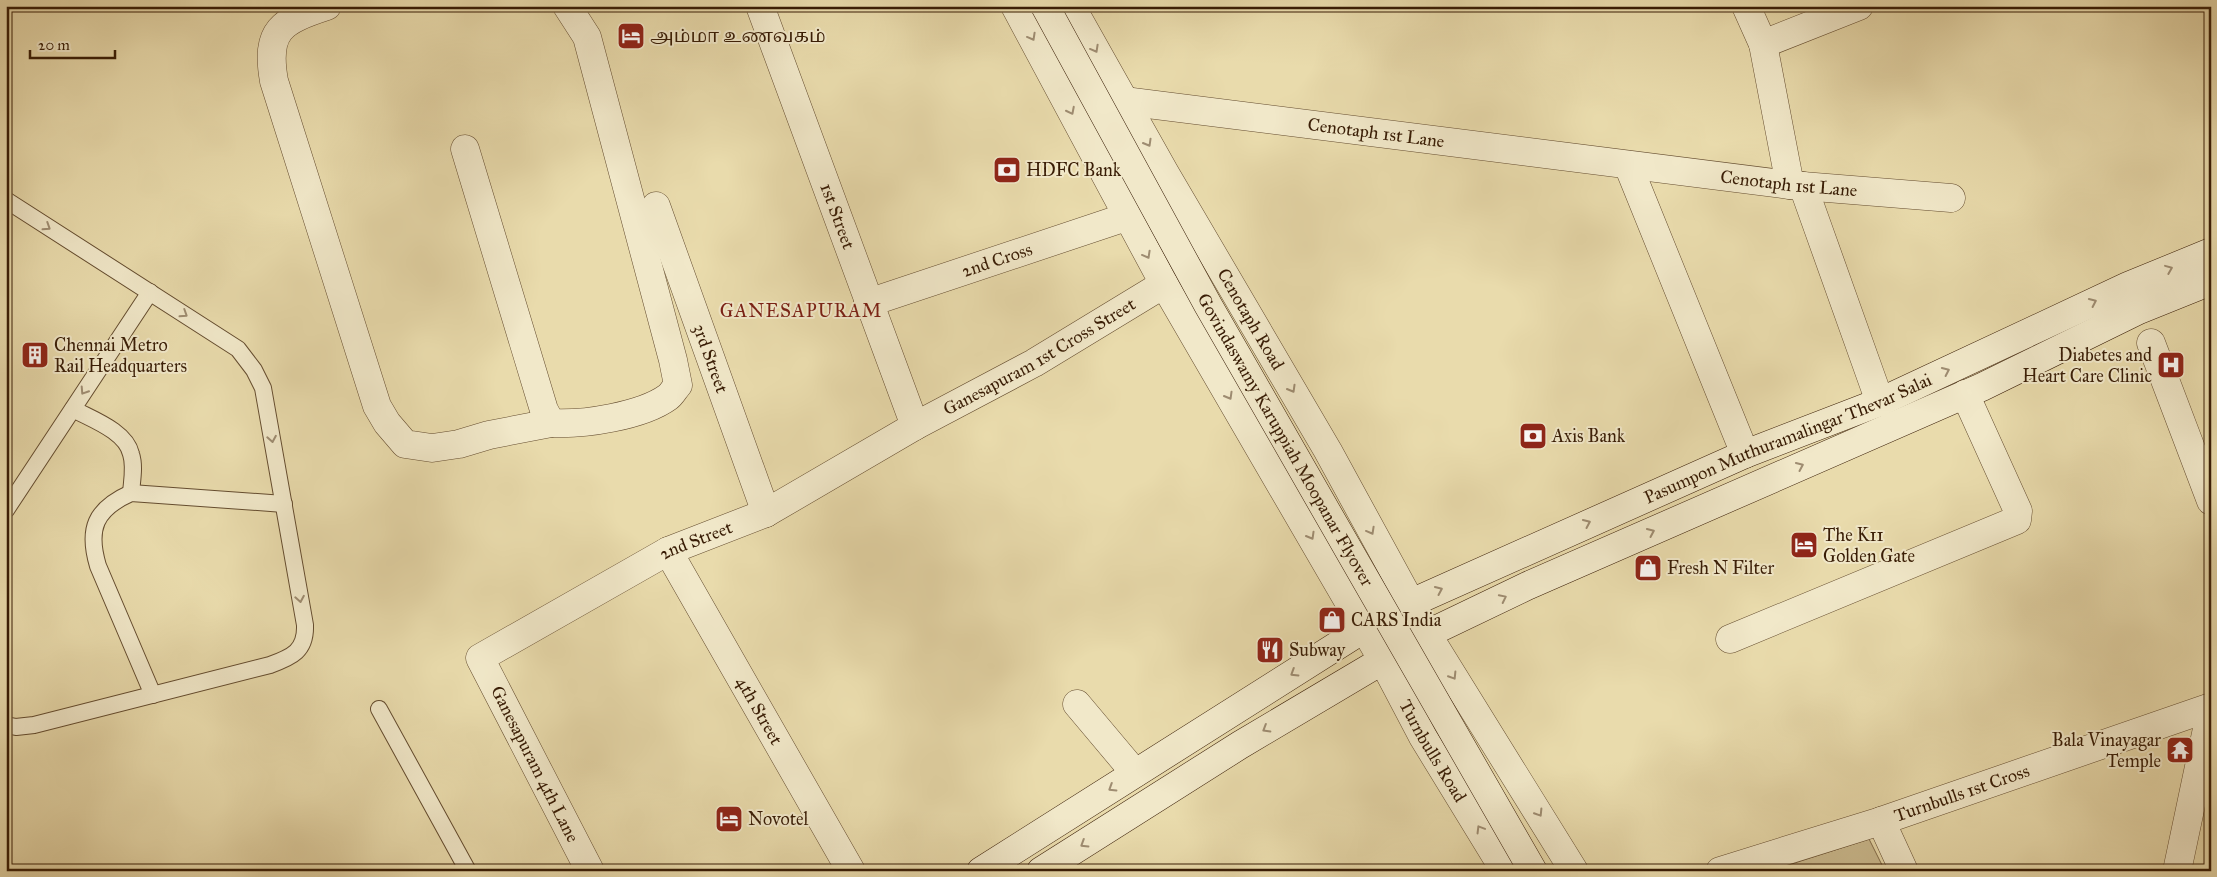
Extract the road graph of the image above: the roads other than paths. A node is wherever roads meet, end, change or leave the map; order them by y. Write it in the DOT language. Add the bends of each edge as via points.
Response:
graph roads {
  1 [pos="327,6"];
  2 [pos="567,6"];
  3 [pos="760,6"];
  4 [pos="1014,6"];
  5 [pos="1045,6"];
  6 [pos="1071,6"];
  7 [pos="1746,6"];
  8 [pos="1859,6"];
  9 [pos="1763,44"];
  10 [pos="1124,101"];
  11 [pos="465,149"];
  12 [pos="1628,165"];
  13 [pos="1796,185"];
  14 [pos="1951,198"];
  15 [pos="6,200"];
  16 [pos="656,206"];
  17 [pos="1126,217"];
  18 [pos="2211,252"];
  19 [pos="2211,281"];
  20 [pos="1164,284"];
  21 [pos="150,292"];
  22 [pos="868,303"];
  23 [pos="2151,343"];
  24 [pos="1965,394"];
  25 [pos="1880,402"];
  26 [pos="73,409"];
  27 [pos="551,423"];
  28 [pos="915,426"];
  29 [pos="1745,454"];
  30 [pos="130,493"];
  31 [pos="2211,501"];
  32 [pos="284,504"];
  33 [pos="6,510"];
  34 [pos="766,513"];
  35 [pos="668,551"];
  36 [pos="1408,597"];
  37 [pos="1361,622"];
  38 [pos="1730,639"];
  39 [pos="1431,640"];
  40 [pos="480,658"];
  41 [pos="1386,666"];
  42 [pos="153,695"];
  43 [pos="1077,704"];
  44 [pos="2211,708"];
  45 [pos="379,710"];
  46 [pos="6,725"];
  47 [pos="1135,773"];
  48 [pos="1881,821"];
  49 [pos="468,871"];
  50 [pos="590,871"];
  51 [pos="851,871"];
  52 [pos="981,871"];
  53 [pos="1041,871"];
  54 [pos="1505,871"];
  55 [pos="1533,871"];
  56 [pos="1574,871"];
  57 [pos="1720,871"];
  58 [pos="1904,871"];
  59 [pos="2177,871"];
  1 -- 27 [label="street" via="301,14 276,32 270,57 277,91 378,406 388,424 406,444 432,448"];
  2 -- 27 [label="street" via="587,37 678,385 669,396 645,408 595,422"];
  3 -- 22 [label="street, 1st Street"];
  4 -- 17 [label="street, one-way"];
  5 -- 55 [label="street, Govindaswamy Karuppiah Moopanar Flyover, bridge" via="1208,305"];
  6 -- 10 [label="street, Cenotaph Road, one-way"];
  7 -- 9 [label="street"];
  8 -- 9 [label="street"];
  9 -- 13 [label="street"];
  10 -- 12 [label="street, Cenotaph 1st Lane"];
  10 -- 36 [label="street, Cenotaph Road, one-way" via="1328,451"];
  11 -- 27 [label="street" via="544,410"];
  12 -- 13 [label="street, Cenotaph 1st Lane"];
  12 -- 29 [label="street"];
  13 -- 14 [label="street, Cenotaph 1st Lane"];
  13 -- 25 [label="street"];
  15 -- 21 [label="lane, one-way"];
  16 -- 34 [label="street, 3rd Street"];
  17 -- 20 [label="street, one-way"];
  17 -- 22 [label="street, 2nd Cross"];
  25 -- 18 [label="street, Pasumpon Muthuramalingar Thevar Salai, one-way" via="2128,286"];
  19 -- 24 [label="street, Pasumpon Muthuramalingar Thevar Salai" via="2139,310"];
  20 -- 28 [label="street, Ganesapuram 1st Cross Street" via="1034,363"];
  20 -- 37 [label="street, one-way"];
  21 -- 26 [label="lane, one-way"];
  21 -- 32 [label="lane, one-way" via="238,349 254,370 263,388"];
  22 -- 28 [label="street, 1st Street"];
  23 -- 31 [label="street"];
  24 -- 38 [label="street" via="2018,510 2017,520"];
  39 -- 24 [label="street, Pasumpon Muthuramalingar Thevar Salai, one-way" via="1527,586"];
  25 -- 29 [label="street, Pasumpon Muthuramalingar Thevar Salai"];
  26 -- 30 [label="lane" via="114,432 130,448"];
  26 -- 33 [label="lane"];
  28 -- 34 [label="street, 2nd Street"];
  36 -- 29 [label="street, Pasumpon Muthuramalingar Thevar Salai, one-way"];
  30 -- 32 [label="lane"];
  30 -- 42 [label="lane" via="104,509 95,523 92,546"];
  32 -- 42 [label="lane, one-way" via="306,639 287,659"];
  34 -- 35 [label="street, 2nd Street"];
  35 -- 40 [label="street, 2nd Street"];
  35 -- 51 [label="street, 4th Street"];
  36 -- 37 [label="street, Pasumpon Muthuramalingar Thevar Salai"];
  36 -- 39 [label="street, Cenotaph Road"];
  37 -- 41 [label="street, Turnbulls Road"];
  37 -- 47 [label="street, Pasumpon Muthuramalingar Thevar Salai, one-way"];
  39 -- 41 [label="street, Pasumpon Muthuramalingar Thevar Salai"];
  39 -- 56 [label="street, one-way"];
  40 -- 50 [label="street, Ganesapuram 4th Lane"];
  41 -- 53 [label="street, Pasumpon Muthuramalingar Thevar Salai, one-way" via="1240,745"];
  54 -- 41 [label="street, Turnbulls Road, one-way" via="1423,737"];
  42 -- 46 [label="lane" via="34,725"];
  43 -- 47 [label="street"];
  44 -- 48 [label="street, Turnbulls 1st Cross"];
  44 -- 59 [label="street"];
  45 -- 49 [label="lane"];
  47 -- 52 [label="street, Pasumpon Muthuramalingar Thevar Salai, one-way"];
  48 -- 57 [label="street, Turnbulls 1st Cross"];
  48 -- 58 [label="street, Turnbulls 1st Cross"];
}
